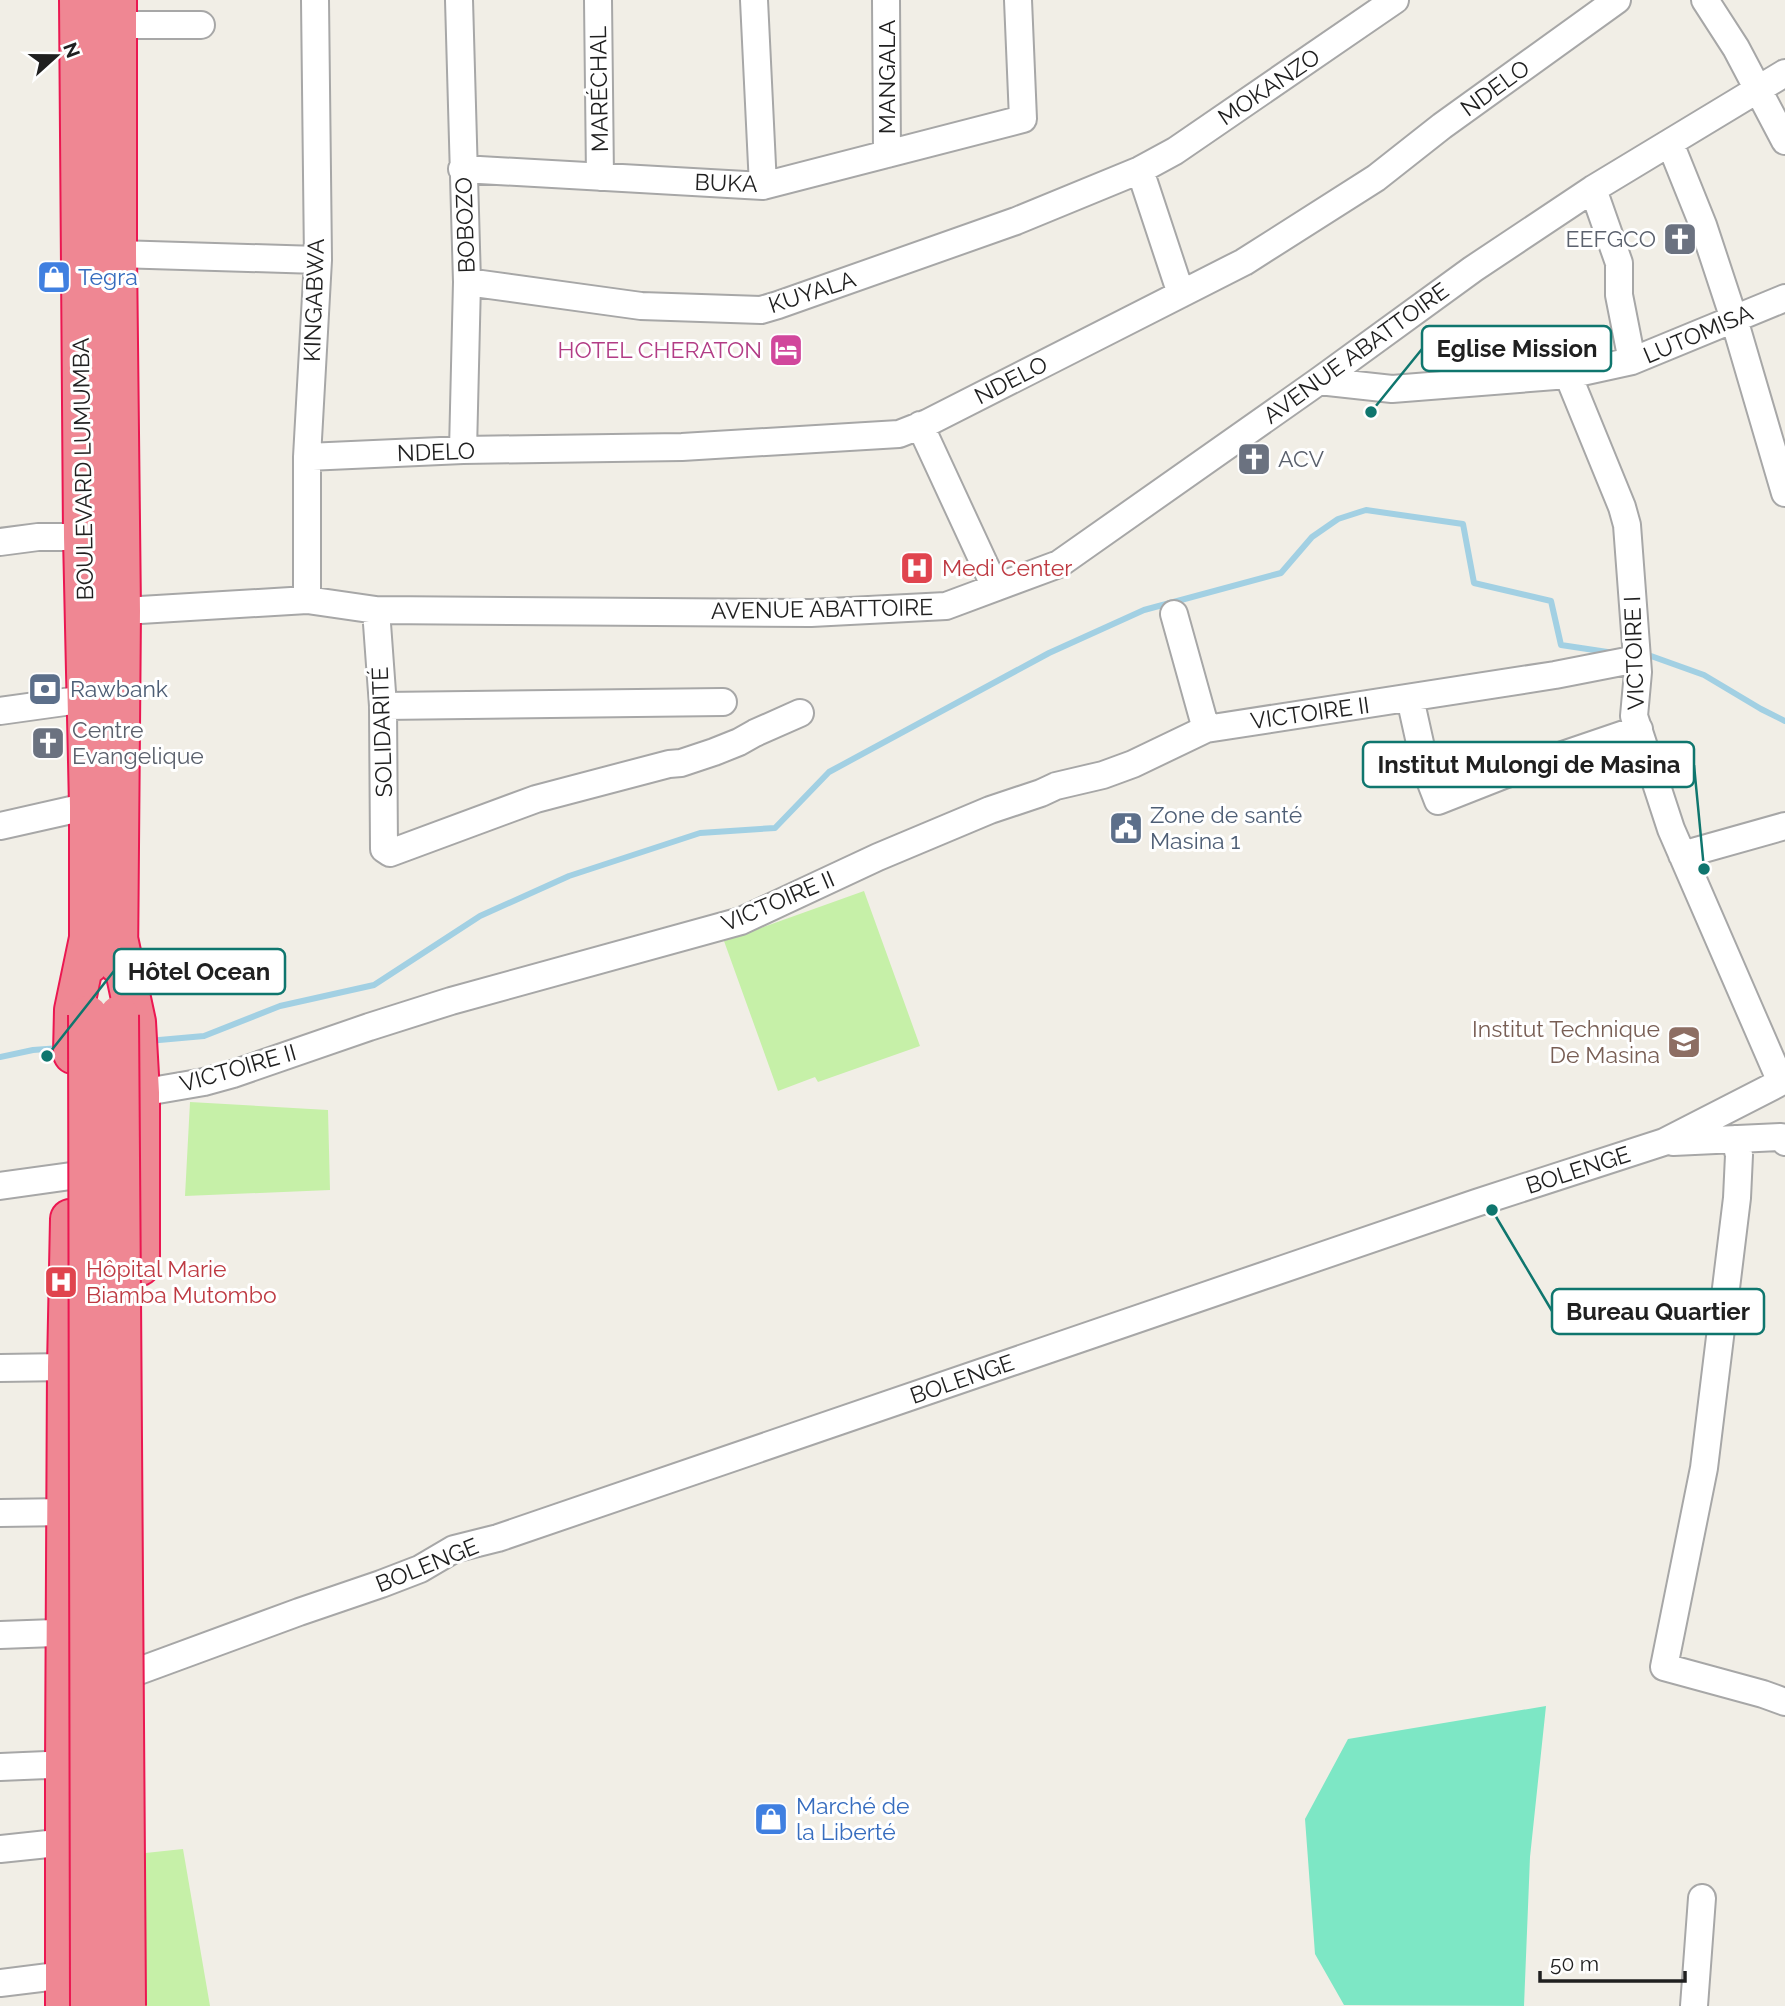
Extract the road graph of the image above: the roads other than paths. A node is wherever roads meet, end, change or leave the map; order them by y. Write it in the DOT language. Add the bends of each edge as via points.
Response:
graph roads {
  1 [pos="79,0"];
  2 [pos="315,0"];
  3 [pos="459,0"];
  4 [pos="598,0"];
  5 [pos="754,0"];
  6 [pos="886,0"];
  7 [pos="1017,0"];
  8 [pos="1395,0"];
  9 [pos="1617,0"];
  10 [pos="1706,0"];
  11 [pos="117,12"];
  12 [pos="201,25"];
  13 [pos="1785,73"];
  14 [pos="1759,89"];
  15 [pos="1785,141"];
  16 [pos="1670,143"];
  17 [pos="887,154"];
  18 [pos="462,169"];
  19 [pos="1140,170"];
  20 [pos="600,177"];
  21 [pos="763,186"];
  22 [pos="1593,189"];
  23 [pos="117,254"];
  24 [pos="318,260"];
  25 [pos="467,282"];
  26 [pos="1181,294"];
  27 [pos="1785,298"];
  28 [pos="1734,319"];
  29 [pos="1632,361"];
  30 [pos="1568,375"];
  31 [pos="1319,381"];
  32 [pos="920,425"];
  33 [pos="463,450"];
  34 [pos="307,457"];
  35 [pos="1785,493"];
  36 [pos="83,537"];
  37 [pos="0,542"];
  38 [pos="995,587"];
  39 [pos="307,600"];
  40 [pos="376,610"];
  41 [pos="121,611"];
  42 [pos="84,614"];
  43 [pos="1174,614"];
  44 [pos="1637,659"];
  45 [pos="86,698"];
  46 [pos="1410,698"];
  47 [pos="723,702"];
  48 [pos="383,706"];
  49 [pos="0,711"];
  50 [pos="800,713"];
  51 [pos="1206,729"];
  52 [pos="1639,729"];
  53 [pos="89,806"];
  54 [pos="0,826"];
  55 [pos="1785,826"];
  56 [pos="1682,855"];
  57 [pos="103,938"];
  58 [pos="110,1042"];
  59 [pos="1783,1081"];
  60 [pos="1735,1139"];
  61 [pos="1664,1142"];
  62 [pos="1785,1142"];
  63 [pos="71,1176"];
  64 [pos="0,1186"];
  65 [pos="0,1367"];
  66 [pos="67,1367"];
  67 [pos="67,1512"];
  68 [pos="0,1513"];
  69 [pos="137,1629"];
  70 [pos="66,1632"];
  71 [pos="0,1636"];
  72 [pos="136,1672"];
  73 [pos="66,1690"];
  74 [pos="1785,1702"];
  75 [pos="0,1767"];
  76 [pos="65,1768"];
  77 [pos="137,1773"];
  78 [pos="64,1844"];
  79 [pos="0,1849"];
  80 [pos="1702,1898"];
  81 [pos="0,1983"];
  82 [pos="65,1989"];
  83 [pos="90,2006"];
  84 [pos="126,2006"];
  85 [pos="142,2006"];
  86 [pos="1694,2006"];
  1 -- 36 [label="highway, BOULEVARD LUMUMBA"];
  2 -- 24 [label="street, KINGABWA"];
  3 -- 18 [label="street, BOBOZO"];
  4 -- 20 [label="street, MARÉCHAL"];
  5 -- 21 [label="street"];
  6 -- 17 [label="street, MANGALA"];
  7 -- 17 [label="street, BUKA" via="1023,119"];
  8 -- 19 [label="street, MOKANZO" via="1175,151"];
  9 -- 26 [label="street, NDELO" via="1376,178 1244,262"];
  10 -- 14 [label="street"];
  11 -- 12 [label="street"];
  11 -- 23 [label="highway, BOULEVARD LUMUMBA"];
  13 -- 14 [label="street, AVENUE ABATTOIRE"];
  14 -- 15 [label="street"];
  14 -- 16 [label="street, AVENUE ABATTOIRE"];
  16 -- 22 [label="street, AVENUE ABATTOIRE"];
  16 -- 28 [label="street"];
  17 -- 21 [label="street, BUKA"];
  18 -- 20 [label="street, BUKA"];
  18 -- 25 [label="street, BOBOZO"];
  19 -- 25 [label="street, KUYALA" via="1016,220 761,310 641,306"];
  19 -- 26 [label="street"];
  20 -- 21 [label="street, BUKA"];
  22 -- 29 [label="street" via="1618,258 1619,295"];
  22 -- 31 [label="street, AVENUE ABATTOIRE"];
  23 -- 24 [label="street"];
  23 -- 41 [label="highway, BOULEVARD LUMUMBA"];
  24 -- 34 [label="street, KINGABWA"];
  25 -- 33 [label="street, BOBOZO"];
  26 -- 32 [label="street, NDELO"];
  27 -- 28 [label="street, LUTOMISA"];
  28 -- 29 [label="street, LUTOMISA"];
  28 -- 35 [label="street"];
  29 -- 30 [label="street, LUTOMISA"];
  30 -- 31 [label="street, LUTOMISA" via="1392,389"];
  30 -- 44 [label="street, VICTOIRE I" via="1627,524"];
  31 -- 38 [label="street, AVENUE ABATTOIRE" via="1064,562"];
  32 -- 33 [label="street, NDELO" via="899,434 695,446"];
  32 -- 38 [label="street"];
  33 -- 34 [label="street, NDELO"];
  34 -- 39 [label="street, KINGABWA"];
  36 -- 37 [label="street"];
  36 -- 42 [label="highway, BOULEVARD LUMUMBA"];
  38 -- 40 [label="street, AVENUE ABATTOIRE" via="946,606 811,612"];
  39 -- 40 [label="street, AVENUE ABATTOIRE"];
  39 -- 41 [label="street, AVENUE ABATTOIRE"];
  40 -- 48 [label="street, SOLIDARITÉ"];
  41 -- 42 [label="street, AVENUE ABATTOIRE"];
  41 -- 57 [label="highway, BOULEVARD LUMUMBA"];
  42 -- 45 [label="highway, BOULEVARD LUMUMBA"];
  43 -- 51 [label="street"];
  44 -- 46 [label="street, VICTOIRE II"];
  44 -- 52 [label="street, VICTOIRE I" via="1634,716"];
  45 -- 49 [label="street"];
  45 -- 53 [label="highway, BOULEVARD LUMUMBA"];
  46 -- 51 [label="street, VICTOIRE II"];
  46 -- 52 [label="street" via="1438,801"];
  47 -- 48 [label="street"];
  48 -- 50 [label="street, SOLIDARITÉ" via="386,853 536,799 707,755"];
  51 -- 58 [label="street, VICTOIRE II" via="1113,771 977,815 741,921 440,1005 233,1074 204,1082"];
  52 -- 56 [label="street, VICTOIRE I"];
  53 -- 54 [label="street"];
  53 -- 57 [label="highway, BOULEVARD LUMUMBA"];
  55 -- 56 [label="street"];
  56 -- 59 [label="street, VICTOIRE I"];
  57 -- 58 [label="highway"];
  58 -- 63 [label="highway"];
  58 -- 69 [label="highway"];
  58 -- 83 [label="highway, bridge"];
  58 -- 84 [label="highway, bridge"];
  59 -- 61 [label="street, BOLENGE"];
  60 -- 61 [label="street"];
  60 -- 62 [label="street" via="1781,1138"];
  60 -- 74 [label="street" via="1737,1198 1704,1468 1664,1667"];
  61 -- 72 [label="street, BOLENGE" via="498,1538 454,1549 382,1584"];
  63 -- 64 [label="street"];
  63 -- 66 [label="highway"];
  65 -- 66 [label="street"];
  66 -- 67 [label="highway"];
  67 -- 68 [label="street"];
  67 -- 70 [label="highway"];
  69 -- 70 [label="street"];
  69 -- 72 [label="highway"];
  70 -- 71 [label="street"];
  70 -- 73 [label="highway"];
  72 -- 73 [label="street, BOLENGE"];
  72 -- 77 [label="highway"];
  73 -- 76 [label="highway"];
  75 -- 76 [label="street"];
  76 -- 77 [label="street"];
  76 -- 78 [label="highway"];
  77 -- 85 [label="highway"];
  78 -- 79 [label="street"];
  78 -- 82 [label="highway"];
  80 -- 86 [label="street"];
  81 -- 82 [label="street" via="49,1977"];
}
